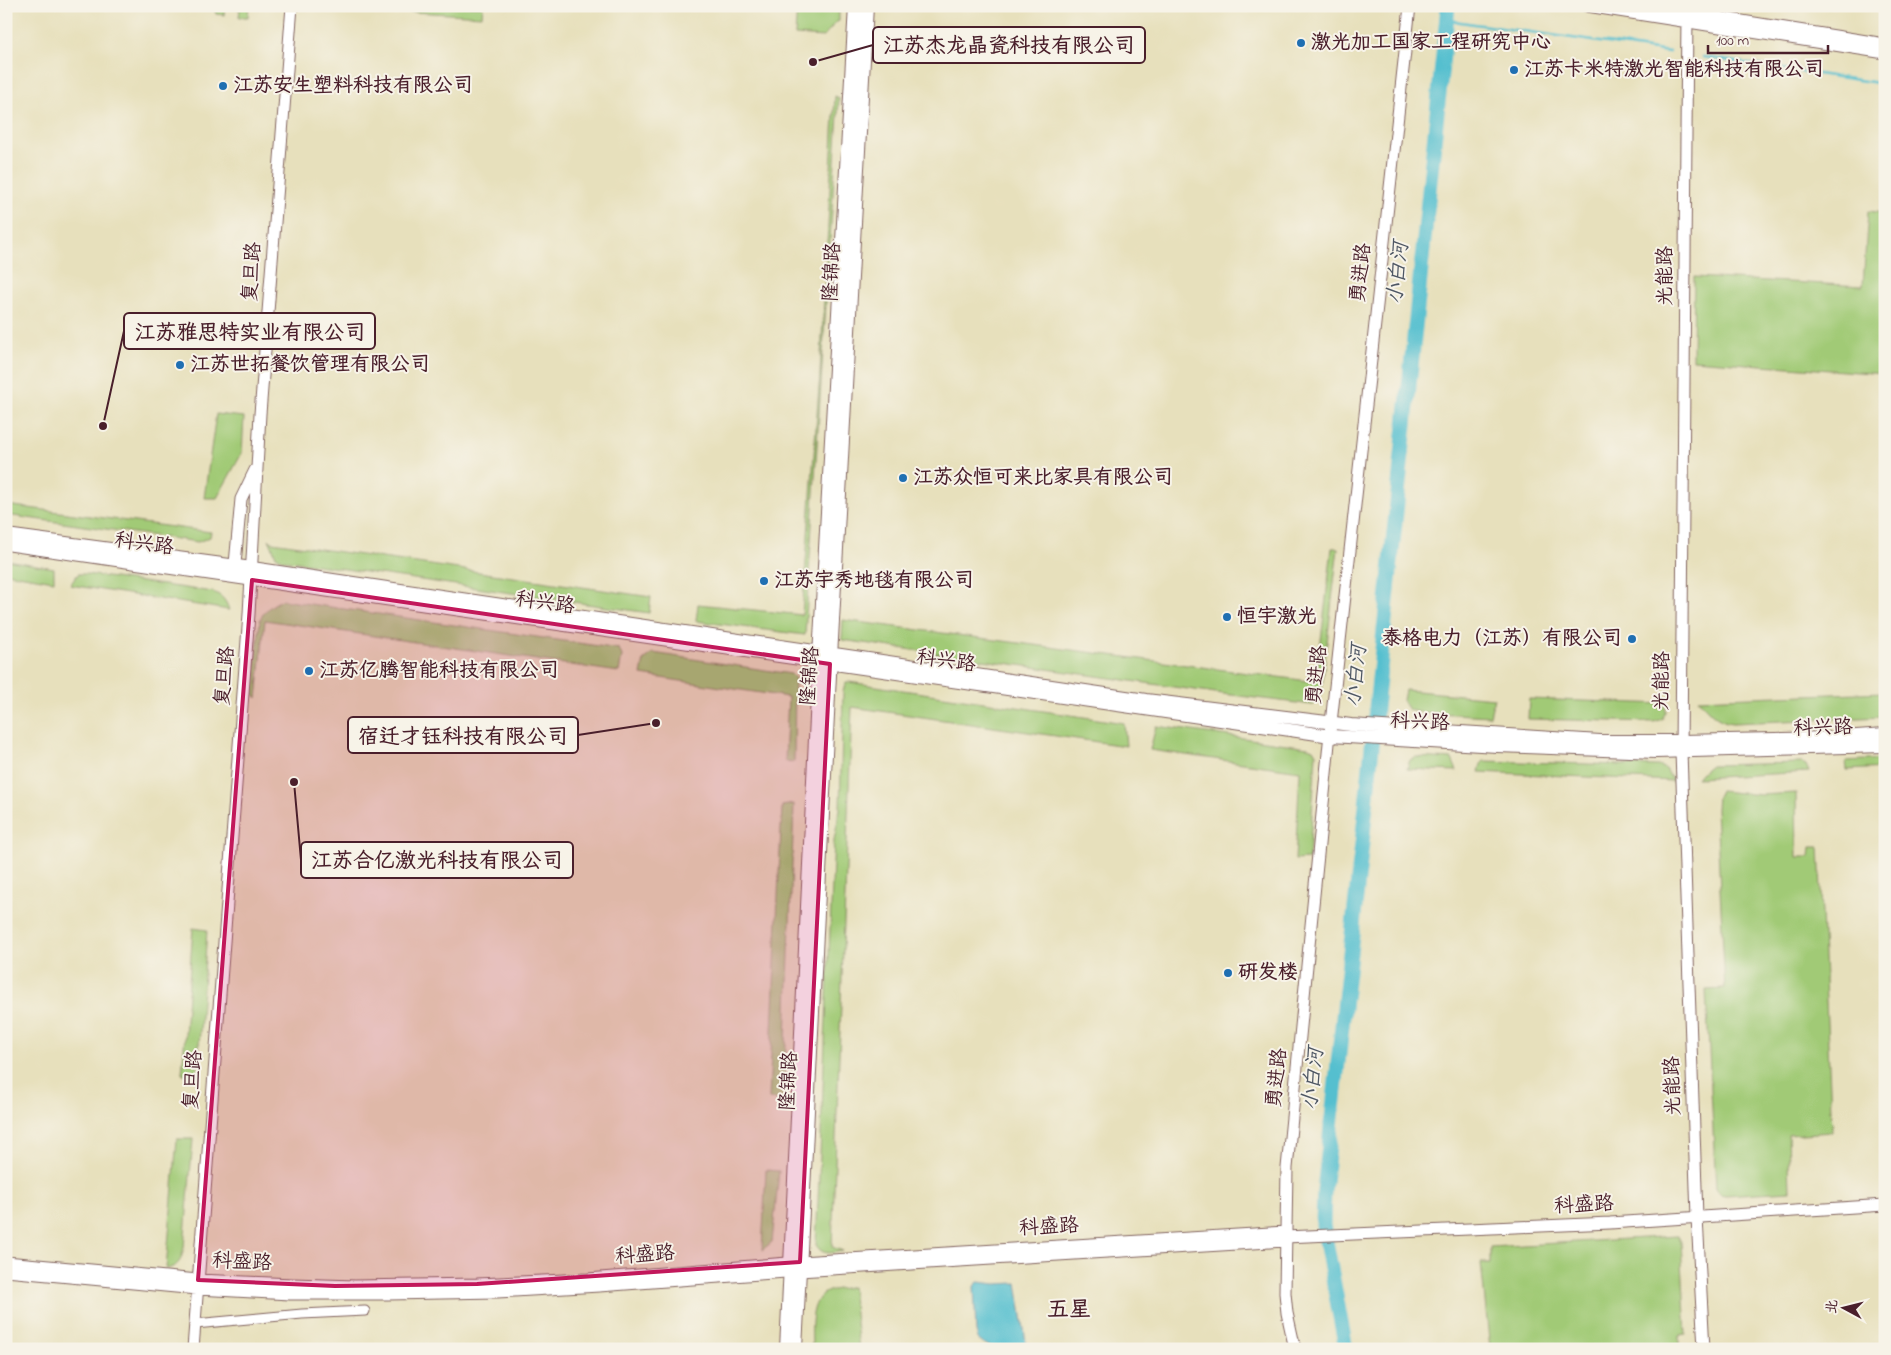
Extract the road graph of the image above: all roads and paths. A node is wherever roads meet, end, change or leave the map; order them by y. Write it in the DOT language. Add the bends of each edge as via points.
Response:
graph roads {
  1 [pos="292,6"];
  2 [pos="855,6"];
  3 [pos="867,6"];
  4 [pos="1410,6"];
  5 [pos="1587,6"];
  6 [pos="1649,6"];
  7 [pos="1686,17"];
  8 [pos="1885,44"];
  9 [pos="1885,52"];
  10 [pos="258,463"];
  11 [pos="6,535"];
  12 [pos="6,544"];
  13 [pos="234,572"];
  14 [pos="252,574"];
  15 [pos="825,658"];
  16 [pos="1331,729"];
  17 [pos="1885,734"];
  18 [pos="1885,746"];
  19 [pos="1681,747"];
  20 [pos="1885,1204"];
  21 [pos="1697,1217"];
  22 [pos="1285,1237"];
  23 [pos="6,1262"];
  24 [pos="794,1267"];
  25 [pos="6,1271"];
  26 [pos="197,1284"];
  27 [pos="365,1311"];
  28 [pos="195,1324"];
  29 [pos="193,1349"];
  30 [pos="786,1349"];
  31 [pos="796,1349"];
  32 [pos="1295,1349"];
  33 [pos="1704,1349"];
  1 -- 10 [label="street, 复旦路"];
  2 -- 15 [label="main road, 隆锦路"];
  3 -- 15 [label="main road, 隆锦路"];
  4 -- 16 [label="street, 勇进路"];
  5 -- 7 [label="street"];
  6 -- 7 [label="street"];
  7 -- 8 [label="street"];
  7 -- 9 [label="street"];
  7 -- 19 [label="street, 光能路"];
  10 -- 13 [label="street" via="241,499"];
  10 -- 14 [label="street, 复旦路"];
  11 -- 13 [label="main road, 科兴路"];
  12 -- 13 [label="main road, 科兴路"];
  13 -- 14 [label="main road, 科兴路"];
  14 -- 15 [label="main road, 科兴路"];
  14 -- 26 [label="street, 复旦路"];
  15 -- 16 [label="main road, 科兴路" via="1146,700"];
  15 -- 24 [label="main road, 隆锦路"];
  16 -- 19 [label="main road, 科兴路"];
  16 -- 22 [label="street, 勇进路" via="1288,1168"];
  17 -- 19 [label="main road, 科兴路"];
  18 -- 19 [label="main road, 科兴路"];
  19 -- 21 [label="street, 光能路"];
  20 -- 21 [label="street, 科盛路"];
  21 -- 22 [label="street, 科盛路"];
  21 -- 33 [label="street, 光能路"];
  22 -- 24 [label="street, 科盛路"];
  22 -- 32 [label="street, 勇进路" via="1287,1312"];
  23 -- 26 [label="street, 科盛路"];
  24 -- 26 [label="street, 科盛路" via="477,1284"];
  24 -- 30 [label="main road, 隆锦路"];
  24 -- 31 [label="main road, 隆锦路"];
  25 -- 26 [label="street, 科盛路"];
  26 -- 28 [label="street, 复旦路"];
  27 -- 28 [label="street"];
  28 -- 29 [label="street, 复旦路"];
}
